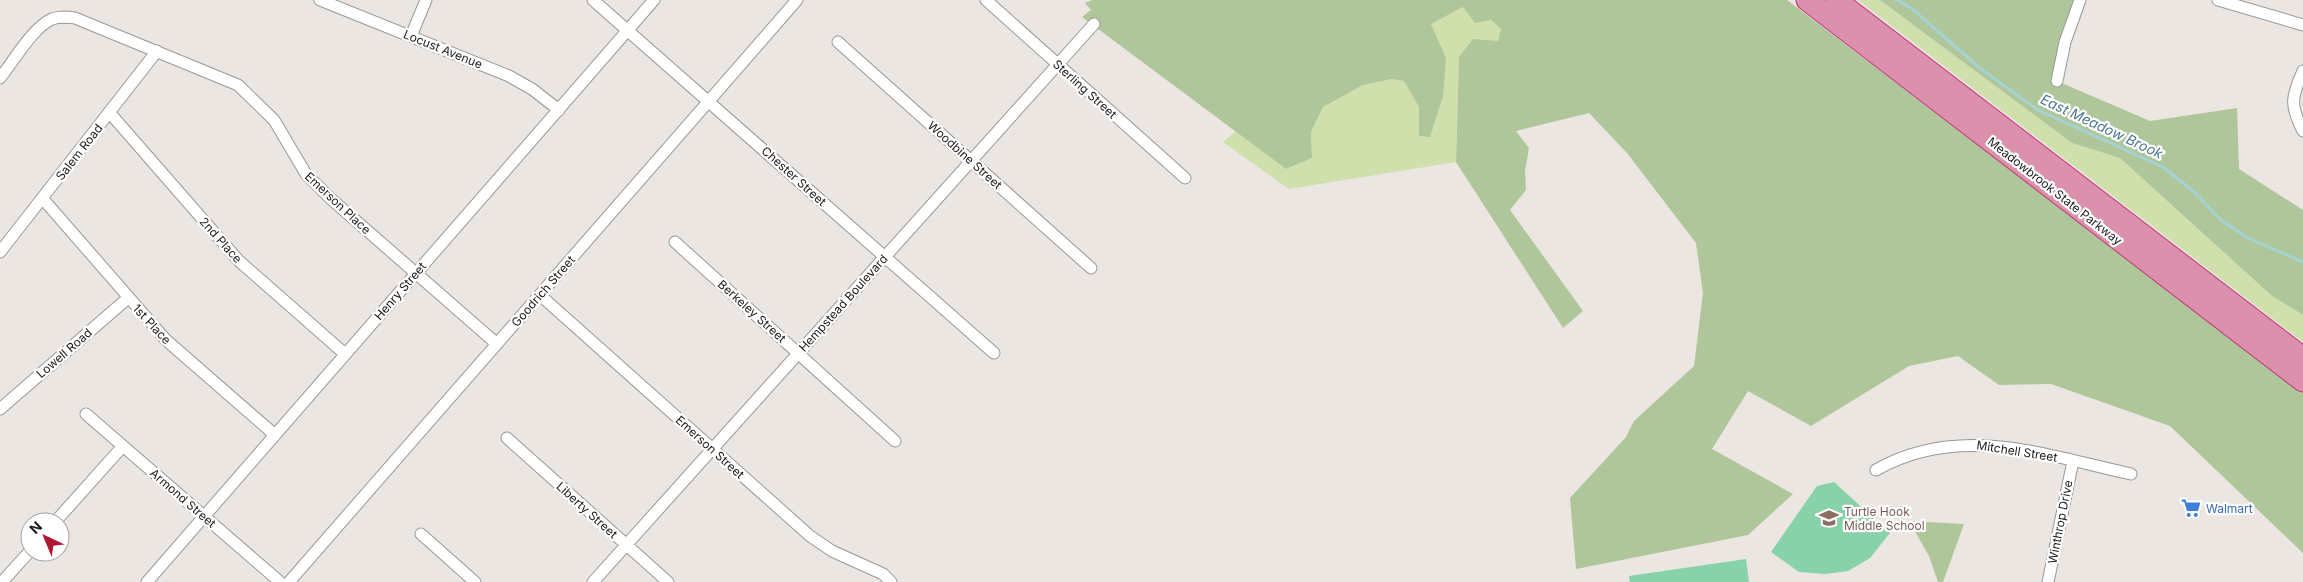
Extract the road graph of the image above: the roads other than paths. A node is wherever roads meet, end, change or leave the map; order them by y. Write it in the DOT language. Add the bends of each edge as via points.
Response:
graph roads {
  1 [pos="320,0"];
  2 [pos="426,0"];
  3 [pos="593,0"];
  4 [pos="654,0"];
  5 [pos="797,0"];
  6 [pos="986,0"];
  7 [pos="1807,0"];
  8 [pos="1836,0"];
  9 [pos="2080,0"];
  10 [pos="2218,0"];
  11 [pos="1094,24"];
  12 [pos="2303,25"];
  13 [pos="628,30"];
  14 [pos="411,36"];
  15 [pos="838,42"];
  16 [pos="157,51"];
  17 [pos="1057,64"];
  18 [pos="2303,72"];
  19 [pos="0,78"];
  20 [pos="2057,80"];
  21 [pos="709,100"];
  22 [pos="558,110"];
  23 [pos="109,112"];
  24 [pos="2303,131"];
  25 [pos="971,160"];
  26 [pos="1185,178"];
  27 [pos="43,199"];
  28 [pos="675,242"];
  29 [pos="0,252"];
  30 [pos="885,256"];
  31 [pos="1091,268"];
  32 [pos="416,273"];
  33 [pos="540,294"];
  34 [pos="128,298"];
  35 [pos="497,344"];
  36 [pos="799,352"];
  37 [pos="994,353"];
  38 [pos="345,354"];
  39 [pos="2303,358"];
  40 [pos="2303,381"];
  41 [pos="0,408"];
  42 [pos="86,414"];
  43 [pos="275,435"];
  44 [pos="507,438"];
  45 [pos="896,441"];
  46 [pos="123,446"];
  47 [pos="712,449"];
  48 [pos="2072,461"];
  49 [pos="1876,470"];
  50 [pos="2131,474"];
  51 [pos="64,512"];
  52 [pos="204,516"];
  53 [pos="421,534"];
  54 [pos="626,545"];
  55 [pos="20,562"];
  56 [pos="2,582"];
  57 [pos="146,582"];
  58 [pos="280,582"];
  59 [pos="289,582"];
  60 [pos="475,582"];
  61 [pos="593,582"];
  62 [pos="668,582"];
  63 [pos="891,582"];
  64 [pos="2048,582"];
  1 -- 14 [label="street, Locust Avenue"];
  2 -- 14 [label="street"];
  3 -- 13 [label="street, Chester Street"];
  4 -- 13 [label="street, Henry Street"];
  5 -- 21 [label="street, Goodrich Street"];
  6 -- 17 [label="street, Sterling Street"];
  7 -- 40 [label="highway, Meadowbrook State Parkway"];
  8 -- 39 [label="highway, Meadowbrook State Parkway"];
  9 -- 20 [label="street" via="2065,42"];
  10 -- 12 [label="street"];
  11 -- 17 [label="street, Hempstead Boulevard"];
  13 -- 21 [label="street, Chester Street"];
  13 -- 22 [label="street, Henry Street"];
  14 -- 22 [label="street, Locust Avenue" via="509,76"];
  15 -- 25 [label="street, Woodbine Street"];
  16 -- 19 [label="street, Emerson Place" via="75,18 60,17 45,23"];
  16 -- 23 [label="street, Salem Road"];
  16 -- 32 [label="street, Emerson Place" via="223,77 250,95 274,120 306,174"];
  17 -- 25 [label="street, Hempstead Boulevard"];
  17 -- 26 [label="street, Sterling Street"];
  18 -- 24 [label="street" via="2293,108"];
  21 -- 30 [label="street, Chester Street"];
  21 -- 33 [label="street, Goodrich Street"];
  22 -- 32 [label="street, Henry Street"];
  23 -- 27 [label="street, Salem Road"];
  23 -- 38 [label="street, 2nd Place" via="239,261"];
  25 -- 30 [label="street, Hempstead Boulevard"];
  25 -- 31 [label="street, Woodbine Street"];
  27 -- 29 [label="street, Salem Road"];
  27 -- 34 [label="street, 1st Place"];
  28 -- 36 [label="street, Berkeley Street"];
  30 -- 36 [label="street, Hempstead Boulevard"];
  30 -- 37 [label="street, Chester Street"];
  32 -- 35 [label="street, Emerson Place"];
  32 -- 38 [label="street, Henry Street"];
  33 -- 35 [label="street, Goodrich Street"];
  33 -- 47 [label="street, Emerson Street"];
  34 -- 41 [label="street, Lowell Road"];
  34 -- 43 [label="street, 1st Place" via="166,340"];
  35 -- 59 [label="street, Goodrich Street"];
  36 -- 45 [label="street, Berkeley Street"];
  36 -- 47 [label="street, Hempstead Boulevard"];
  38 -- 43 [label="street, Henry Street"];
  42 -- 46 [label="street, Armond Street"];
  43 -- 52 [label="street, Henry Street"];
  44 -- 54 [label="street, Liberty Street"];
  46 -- 51 [label="street"];
  46 -- 52 [label="street, Armond Street"];
  47 -- 54 [label="street, Hempstead Boulevard"];
  47 -- 63 [label="street, Emerson Street" via="810,536 832,551 883,574"];
  48 -- 49 [label="street, Mitchell Street" via="1997,446 1957,444 1923,451"];
  48 -- 50 [label="street, Mitchell Street"];
  48 -- 64 [label="street, Winthrop Drive"];
  52 -- 57 [label="street, Henry Street"];
  52 -- 58 [label="street, Armond Street"];
  53 -- 60 [label="street"];
  54 -- 61 [label="street, Hempstead Boulevard"];
  54 -- 62 [label="street, Liberty Street"];
  55 -- 56 [label="street"];
}
